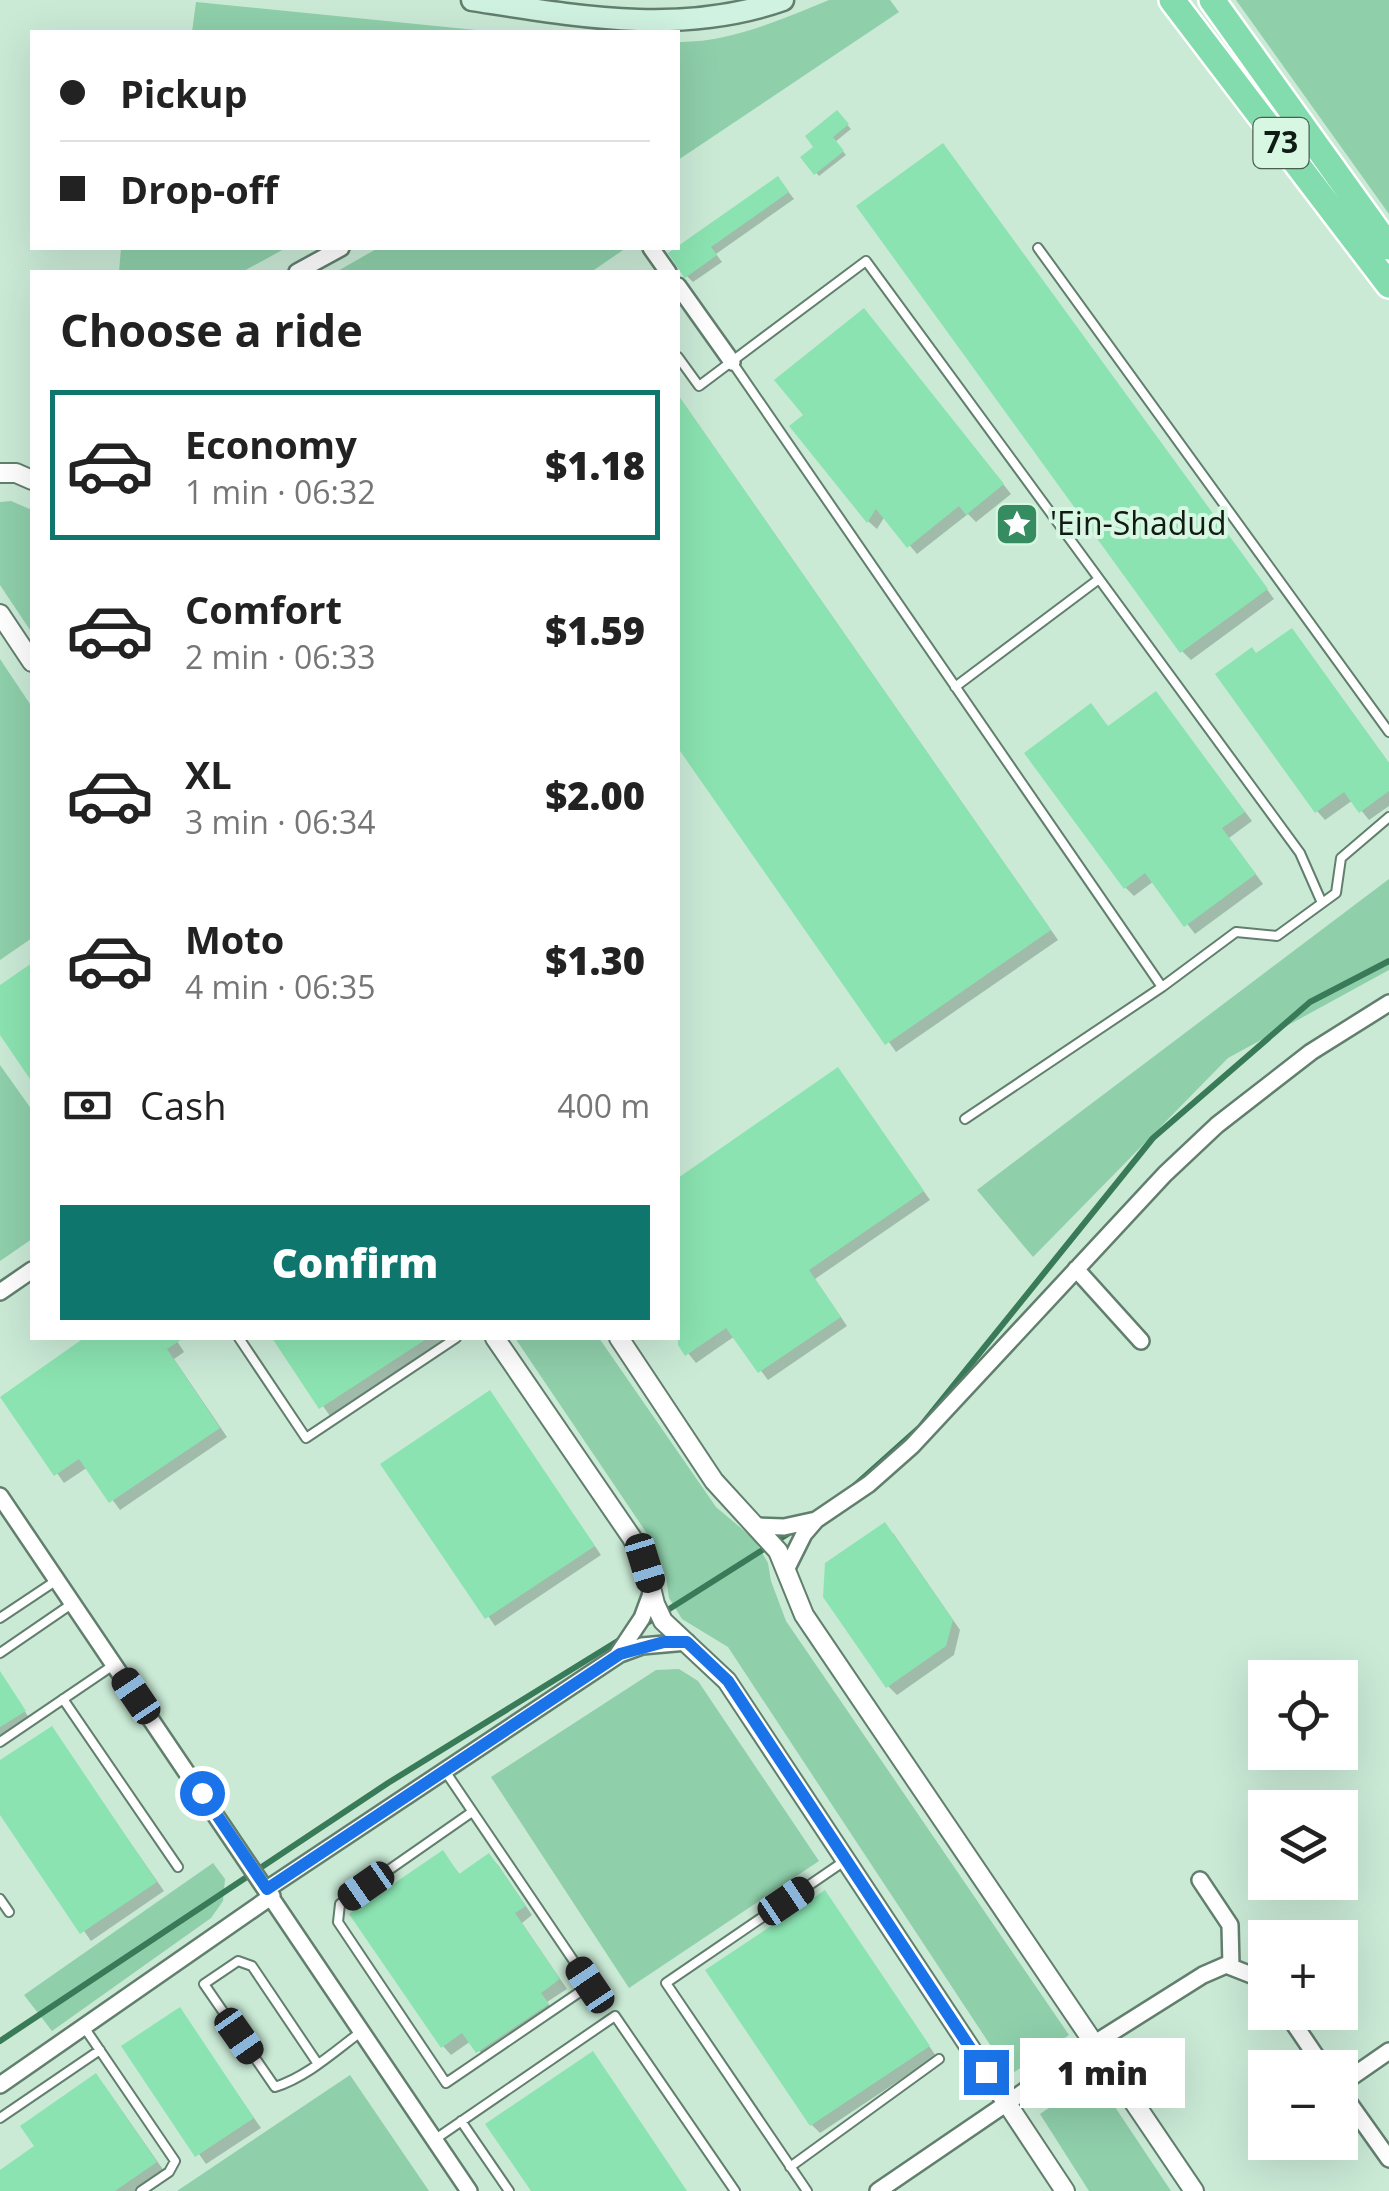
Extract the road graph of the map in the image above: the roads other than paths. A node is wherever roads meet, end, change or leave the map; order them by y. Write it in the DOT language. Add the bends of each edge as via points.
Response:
graph roads {
  1 [pos="472,0"];
  2 [pos="783,0"];
  3 [pos="1172,0"];
  4 [pos="1212,0"];
  5 [pos="562,23"];
  6 [pos="1389,247"];
  7 [pos="1038,248"];
  8 [pos="337,250"];
  9 [pos="301,270"];
  10 [pos="1389,286"];
  11 [pos="680,289"];
  12 [pos="680,360"];
  13 [pos="732,362"];
  14 [pos="0,473"];
  15 [pos="28,474"];
  16 [pos="1099,579"];
  17 [pos="0,614"];
  18 [pos="30,659"];
  19 [pos="955,687"];
  20 [pos="1389,732"];
  21 [pos="1389,817"];
  22 [pos="1322,903"];
  23 [pos="1162,987"];
  24 [pos="1389,1003"];
  25 [pos="964,1120"];
  26 [pos="1076,1270"];
  27 [pos="30,1271"];
  28 [pos="0,1292"];
  29 [pos="240,1340"];
  30 [pos="453,1340"];
  31 [pos="496,1340"];
  32 [pos="620,1340"];
  33 [pos="1141,1341"];
  34 [pos="0,1496"];
  35 [pos="816,1520"];
  36 [pos="756,1526"];
  37 [pos="786,1570"];
  38 [pos="57,1580"];
  39 [pos="652,1591"];
  40 [pos="73,1604"];
  41 [pos="0,1618"];
  42 [pos="687,1642"];
  43 [pos="0,1653"];
  44 [pos="615,1657"];
  45 [pos="115,1664"];
  46 [pos="63,1700"];
  47 [pos="0,1742"];
  48 [pos="444,1771"];
  49 [pos="472,1812"];
  50 [pos="846,1860"];
  51 [pos="178,1866"];
  52 [pos="1200,1880"];
  53 [pos="269,1892"];
  54 [pos="0,1899"];
  55 [pos="8,1912"];
  56 [pos="1231,1966"];
  57 [pos="1248,1973"];
  58 [pos="84,2027"];
  59 [pos="362,2031"];
  60 [pos="1095,2043"];
  61 [pos="100,2050"];
  62 [pos="1389,2051"];
  63 [pos="940,2060"];
  64 [pos="318,2064"];
  65 [pos="1358,2074"];
  66 [pos="0,2086"];
  67 [pos="1006,2103"];
  68 [pos="1358,2113"];
  69 [pos="0,2118"];
  70 [pos="462,2121"];
  71 [pos="434,2140"];
  72 [pos="1389,2159"];
  73 [pos="790,2167"];
  74 [pos="141,2191"];
  75 [pos="469,2191"];
  76 [pos="510,2191"];
  77 [pos="735,2191"];
  78 [pos="807,2191"];
  79 [pos="878,2191"];
  80 [pos="1065,2191"];
  81 [pos="1194,2191"];
  1 -- 5 [label="main road"];
  2 -- 5 [label="main road" via="706,20"];
  3 -- 10 [label="highway, 73"];
  4 -- 6 [label="highway, 73"];
  7 -- 20 [label="lane"];
  8 -- 9 [label="street"];
  11 -- 13 [label="street"];
  12 -- 13 [label="lane" via="699,386"];
  13 -- 16 [label="lane" via="866,261"];
  13 -- 19 [label="lane"];
  14 -- 15 [label="street"];
  16 -- 19 [label="lane"];
  16 -- 22 [label="lane" via="1300,853"];
  17 -- 18 [label="street"];
  19 -- 23 [label="lane"];
  21 -- 22 [label="lane" via="1341,858 1336,894"];
  22 -- 23 [label="lane" via="1277,936 1236,932"];
  23 -- 25 [label="lane"];
  24 -- 26 [label="street" via="1310,1052 1217,1125"];
  26 -- 33 [label="street"];
  26 -- 35 [label="street" via="900,1457"];
  27 -- 28 [label="street"];
  29 -- 30 [label="lane" via="306,1438"];
  31 -- 39 [label="street" via="632,1538"];
  32 -- 36 [label="street" via="714,1481"];
  34 -- 38 [label="street"];
  35 -- 36 [label="street"];
  35 -- 37 [label="street"];
  36 -- 37 [label="street"];
  37 -- 60 [label="street" via="804,1616"];
  38 -- 40 [label="street"];
  38 -- 41 [label="lane"];
  39 -- 42 [label="street" via="664,1620"];
  39 -- 44 [label="street"];
  40 -- 43 [label="lane"];
  40 -- 45 [label="street"];
  42 -- 44 [label="street" via="642,1646"];
  42 -- 50 [label="street" via="728,1681"];
  44 -- 48 [label="street"];
  45 -- 46 [label="lane"];
  45 -- 53 [label="street"];
  46 -- 47 [label="lane"];
  46 -- 51 [label="lane"];
  48 -- 49 [label="lane"];
  48 -- 53 [label="street"];
  49 -- 49 [label="lane" via="590,1985 446,2083 337,1912"];
  50 -- 67 [label="street"];
  50 -- 73 [label="lane" via="666,1983"];
  52 -- 56 [label="street" via="1230,1924"];
  53 -- 58 [label="street"];
  53 -- 59 [label="street"];
  54 -- 55 [label="lane"];
  56 -- 57 [label="street"];
  56 -- 60 [label="street" via="1204,1975"];
  58 -- 61 [label="lane"];
  58 -- 66 [label="street"];
  59 -- 64 [label="lane"];
  59 -- 71 [label="street"];
  60 -- 67 [label="street"];
  60 -- 81 [label="street"];
  61 -- 69 [label="lane"];
  61 -- 74 [label="lane" via="175,2161"];
  62 -- 65 [label="street"];
  63 -- 73 [label="lane"];
  64 -- 64 [label="lane" via="252,1966 238,1961 204,1984 275,2087"];
  67 -- 79 [label="street"];
  67 -- 80 [label="street"];
  68 -- 72 [label="street"];
  70 -- 71 [label="lane"];
  70 -- 76 [label="lane"];
  70 -- 77 [label="lane" via="616,2016"];
  71 -- 75 [label="street"];
  73 -- 78 [label="lane"];
}
